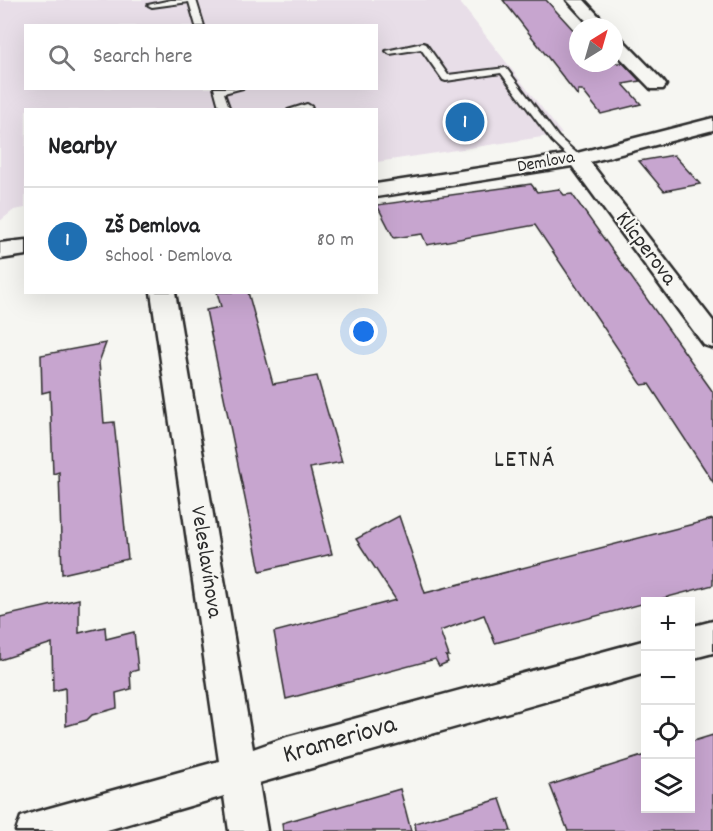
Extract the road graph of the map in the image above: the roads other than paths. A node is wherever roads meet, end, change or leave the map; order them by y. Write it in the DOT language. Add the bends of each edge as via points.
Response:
graph roads {
  1 [pos="190,0"];
  2 [pos="574,0"];
  3 [pos="152,4"];
  4 [pos="592,18"];
  5 [pos="199,24"];
  6 [pos="623,50"];
  7 [pos="390,51"];
  8 [pos="657,85"];
  9 [pos="219,90"];
  10 [pos="307,107"];
  11 [pos="224,108"];
  12 [pos="302,108"];
  13 [pos="713,124"];
  14 [pos="577,159"];
  15 [pos="378,191"];
  16 [pos="24,247"];
  17 [pos="0,251"];
  18 [pos="163,294"];
  19 [pos="713,339"];
  20 [pos="713,637"];
  21 [pos="695,642"];
  22 [pos="641,657"];
  23 [pos="238,772"];
  24 [pos="35,831"];
  25 [pos="248,831"];
  1 -- 3 [label="lane"];
  1 -- 5 [label="lane"];
  2 -- 4 [label="street"];
  6 -- 8 [label="street"];
  7 -- 14 [label="lane" via="423,46 446,78 503,70 555,139"];
  9 -- 11 [label="lane"];
  10 -- 12 [label="lane"];
  13 -- 14 [label="street, Demlova"];
  14 -- 15 [label="street, Demlova"];
  14 -- 19 [label="street, Klicperova"];
  16 -- 17 [label="street"];
  18 -- 23 [label="street, Veleslavínova"];
  20 -- 21 [label="street"];
  22 -- 23 [label="street, Krameriova"];
  23 -- 24 [label="street, Krameriova"];
  23 -- 25 [label="street, Veleslavínova"];
}
